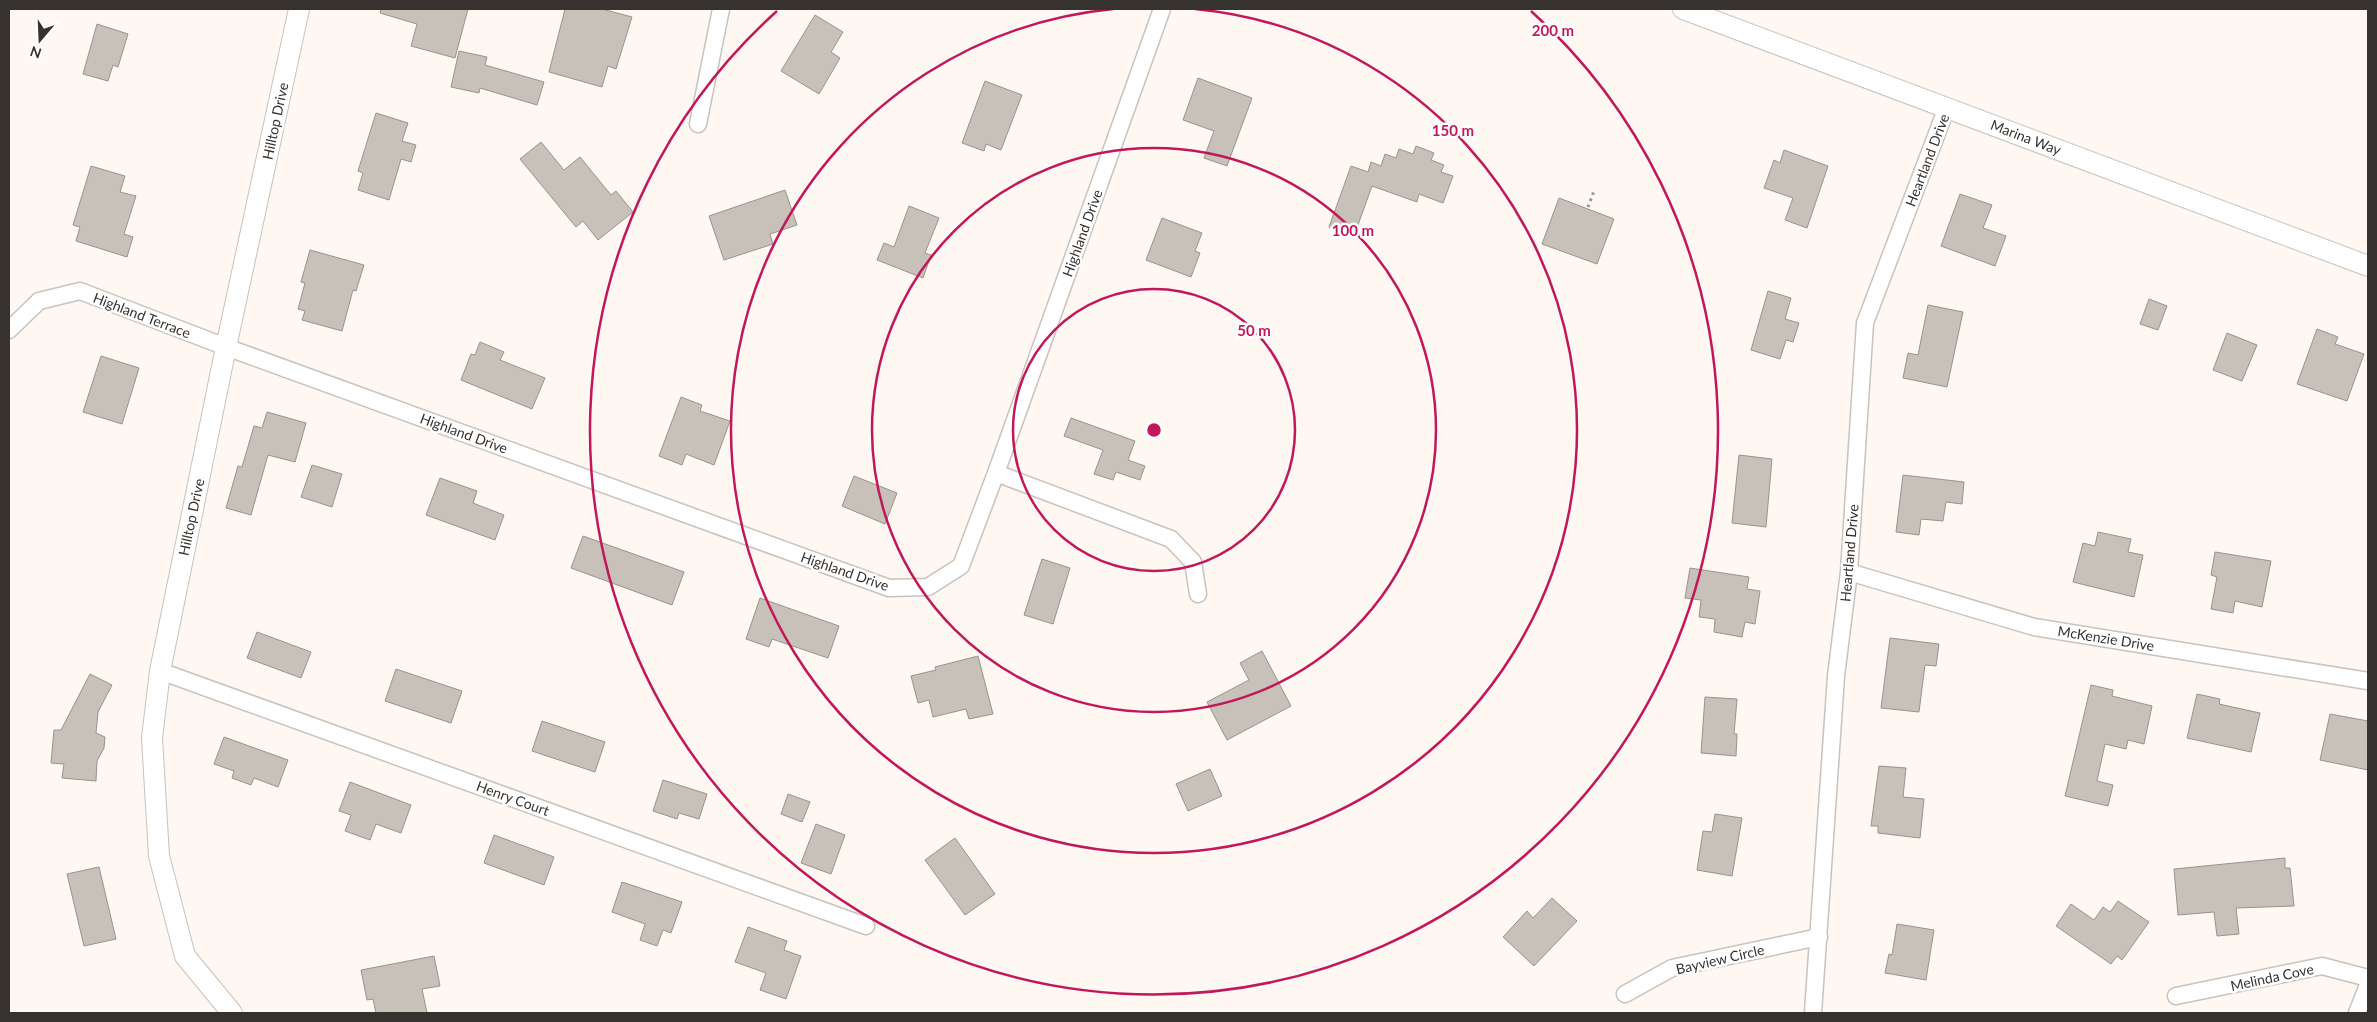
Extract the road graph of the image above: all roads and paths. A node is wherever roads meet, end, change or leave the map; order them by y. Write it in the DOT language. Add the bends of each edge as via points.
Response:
graph roads {
  1 [pos="299,9"];
  2 [pos="721,9"];
  3 [pos="1162,9"];
  4 [pos="1683,9"];
  5 [pos="1947,107"];
  6 [pos="698,124"];
  7 [pos="1594,191"];
  8 [pos="1588,207"];
  9 [pos="2368,266"];
  10 [pos="9,330"];
  11 [pos="226,347"];
  12 [pos="996,473"];
  13 [pos="1849,572"];
  14 [pos="1198,594"];
  15 [pos="160,671"];
  16 [pos="2368,681"];
  17 [pos="866,926"];
  18 [pos="1819,937"];
  19 [pos="2368,978"];
  20 [pos="2368,985"];
  21 [pos="1625,994"];
  22 [pos="2176,996"];
  23 [pos="232,1013"];
  24 [pos="1813,1013"];
  25 [pos="2357,1013"];
  1 -- 11 [label="street, Hilltop Drive"];
  2 -- 6 [label="street"];
  3 -- 12 [label="street, Highland Drive"];
  4 -- 5 [label="street, Marina Way"];
  5 -- 9 [label="street, Marina Way"];
  5 -- 13 [label="street, Heartland Drive" via="1865,323"];
  7 -- 8 [label="path"];
  10 -- 11 [label="street, Highland Terrace" via="38,301 80,291"];
  11 -- 12 [label="street, Highland Drive" via="889,588 928,587 961,566"];
  11 -- 15 [label="street, Hilltop Drive"];
  12 -- 14 [label="street" via="1171,538 1193,562"];
  13 -- 16 [label="street, McKenzie Drive" via="2034,627"];
  13 -- 18 [label="street, Heartland Drive" via="1836,676"];
  15 -- 17 [label="street, Henry Court"];
  15 -- 23 [label="street, Hilltop Drive" via="152,738 160,856 185,956"];
  18 -- 21 [label="street, Bayview Circle" via="1672,968"];
  18 -- 24 [label="street, Heartland Drive"];
  19 -- 22 [label="street, Melinda Cove" via="2322,966"];
  20 -- 25 [label="street"];
}
